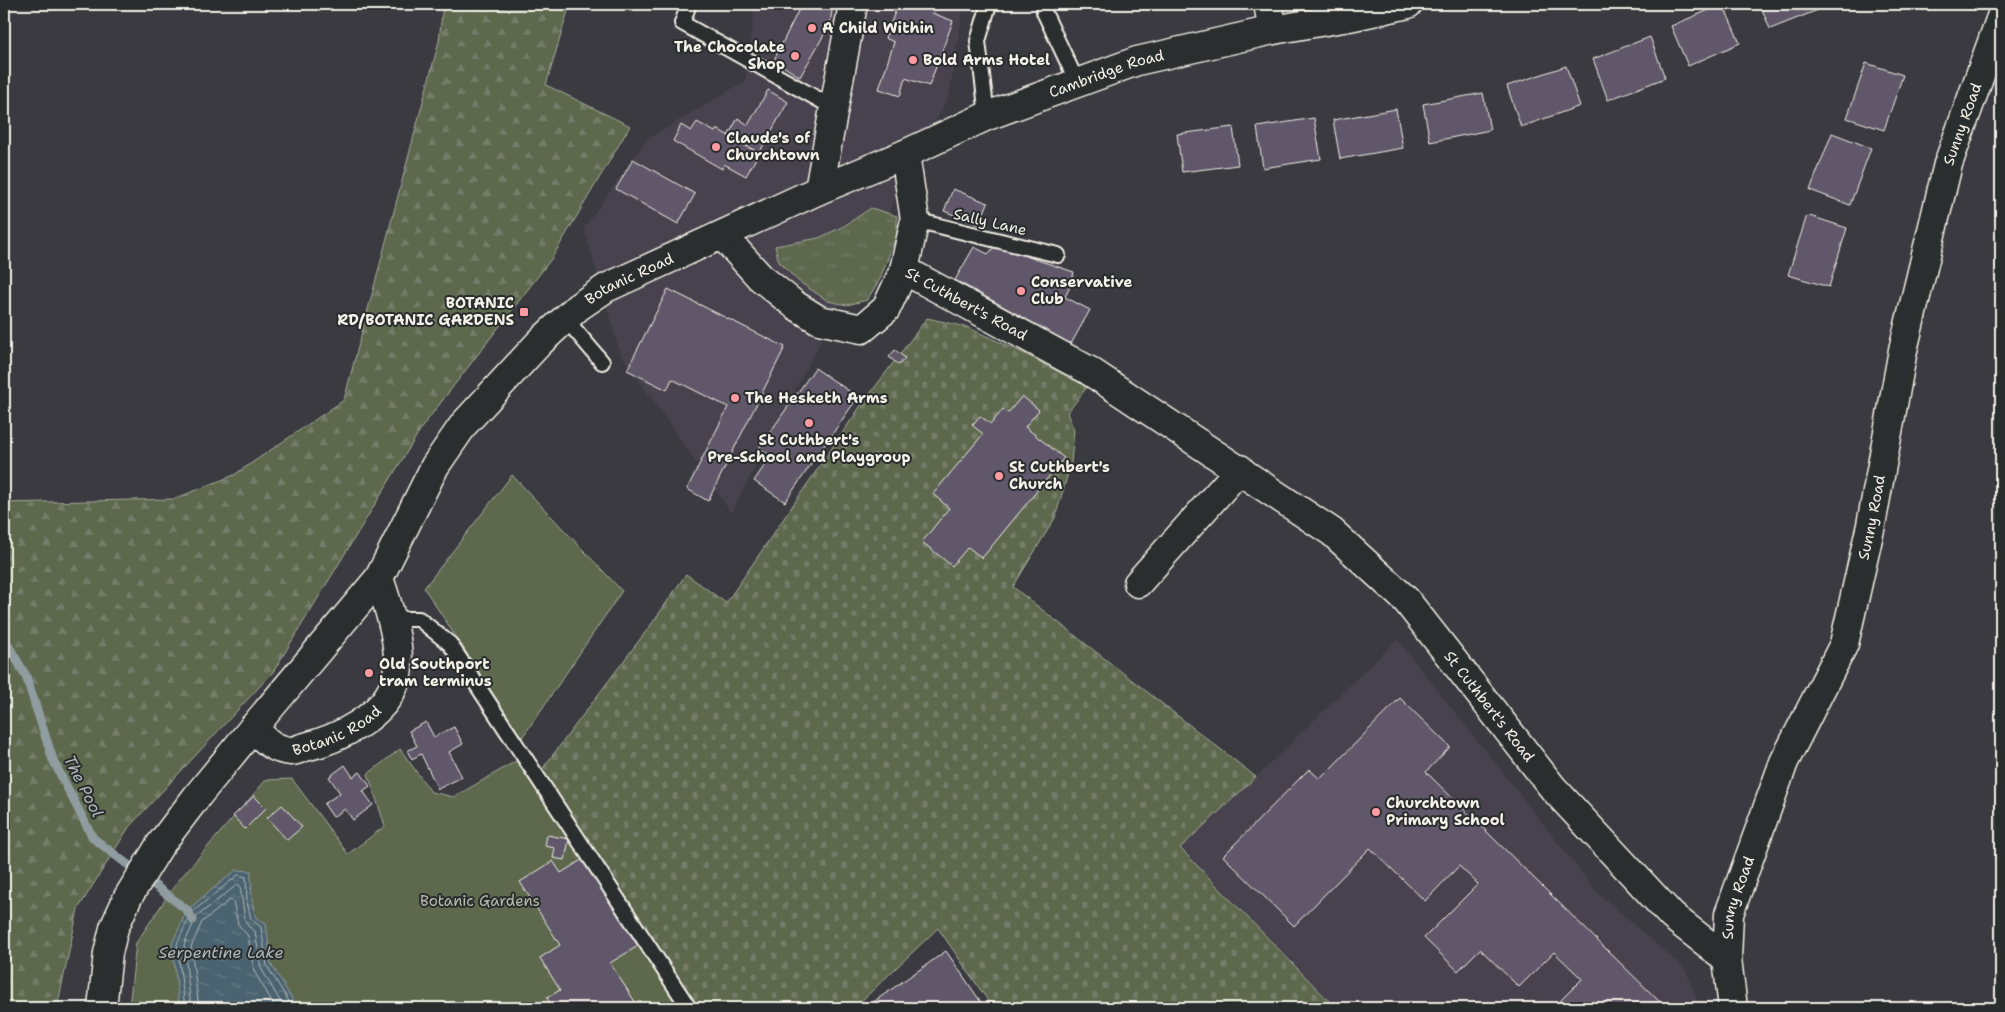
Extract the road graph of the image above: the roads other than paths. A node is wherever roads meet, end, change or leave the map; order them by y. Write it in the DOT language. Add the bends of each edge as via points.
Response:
graph roads {
  1 [pos="689,4"];
  2 [pos="853,4"];
  3 [pos="988,4"];
  4 [pos="1045,4"];
  5 [pos="1408,4"];
  6 [pos="1270,17"];
  7 [pos="2001,17"];
  8 [pos="1077,82"];
  9 [pos="834,108"];
  10 [pos="987,116"];
  11 [pos="905,154"];
  12 [pos="819,190"];
  13 [pos="915,220"];
  14 [pos="722,235"];
  15 [pos="1058,255"];
  16 [pos="904,270"];
  17 [pos="565,318"];
  18 [pos="602,362"];
  19 [pos="1240,469"];
  20 [pos="380,578"];
  21 [pos="1138,582"];
  22 [pos="393,619"];
  23 [pos="253,728"];
  24 [pos="1727,959"];
  25 [pos="102,1008"];
  26 [pos="689,1008"];
  27 [pos="1733,1008"];
  1 -- 9 [label="lane" via="682,24"];
  2 -- 9 [label="street"];
  3 -- 10 [label="lane" via="978,41"];
  4 -- 8 [label="lane" via="1044,12"];
  5 -- 6 [label="street, Cambridge Road" via="1349,17"];
  6 -- 8 [label="street, Cambridge Road"];
  7 -- 24 [label="street, Sunny Road" via="1948,164 1903,350 1871,525 1844,644 1784,762 1729,914"];
  8 -- 10 [label="street, Cambridge Road"];
  9 -- 12 [label="street"];
  10 -- 11 [label="street, Cambridge Road"];
  11 -- 12 [label="street, Cambridge Road"];
  11 -- 13 [label="street"];
  12 -- 14 [label="street, Botanic Road"];
  13 -- 15 [label="lane, Sally Lane"];
  13 -- 16 [label="street"];
  14 -- 16 [label="street, St Cuthbert's Road" via="760,277 795,305 819,320 862,329 886,309"];
  14 -- 17 [label="street, Botanic Road" via="606,288"];
  16 -- 19 [label="street, St Cuthbert's Road" via="1088,370"];
  17 -- 18 [label="lane"];
  17 -- 20 [label="street, Botanic Road" via="464,424 435,466"];
  19 -- 21 [label="street"];
  19 -- 24 [label="street, St Cuthbert's Road" via="1332,532 1406,600 1553,788 1672,916"];
  20 -- 22 [label="street, Botanic Road"];
  20 -- 23 [label="street, Botanic Road"];
  22 -- 23 [label="street, Botanic Road" via="398,658 395,682 375,711 356,727 322,743 291,751 271,746"];
  22 -- 26 [label="lane" via="419,619 450,644"];
  23 -- 25 [label="street, Botanic Road" via="160,845 128,897 114,928 108,953"];
  24 -- 27 [label="street, Sunny Road"];
}
